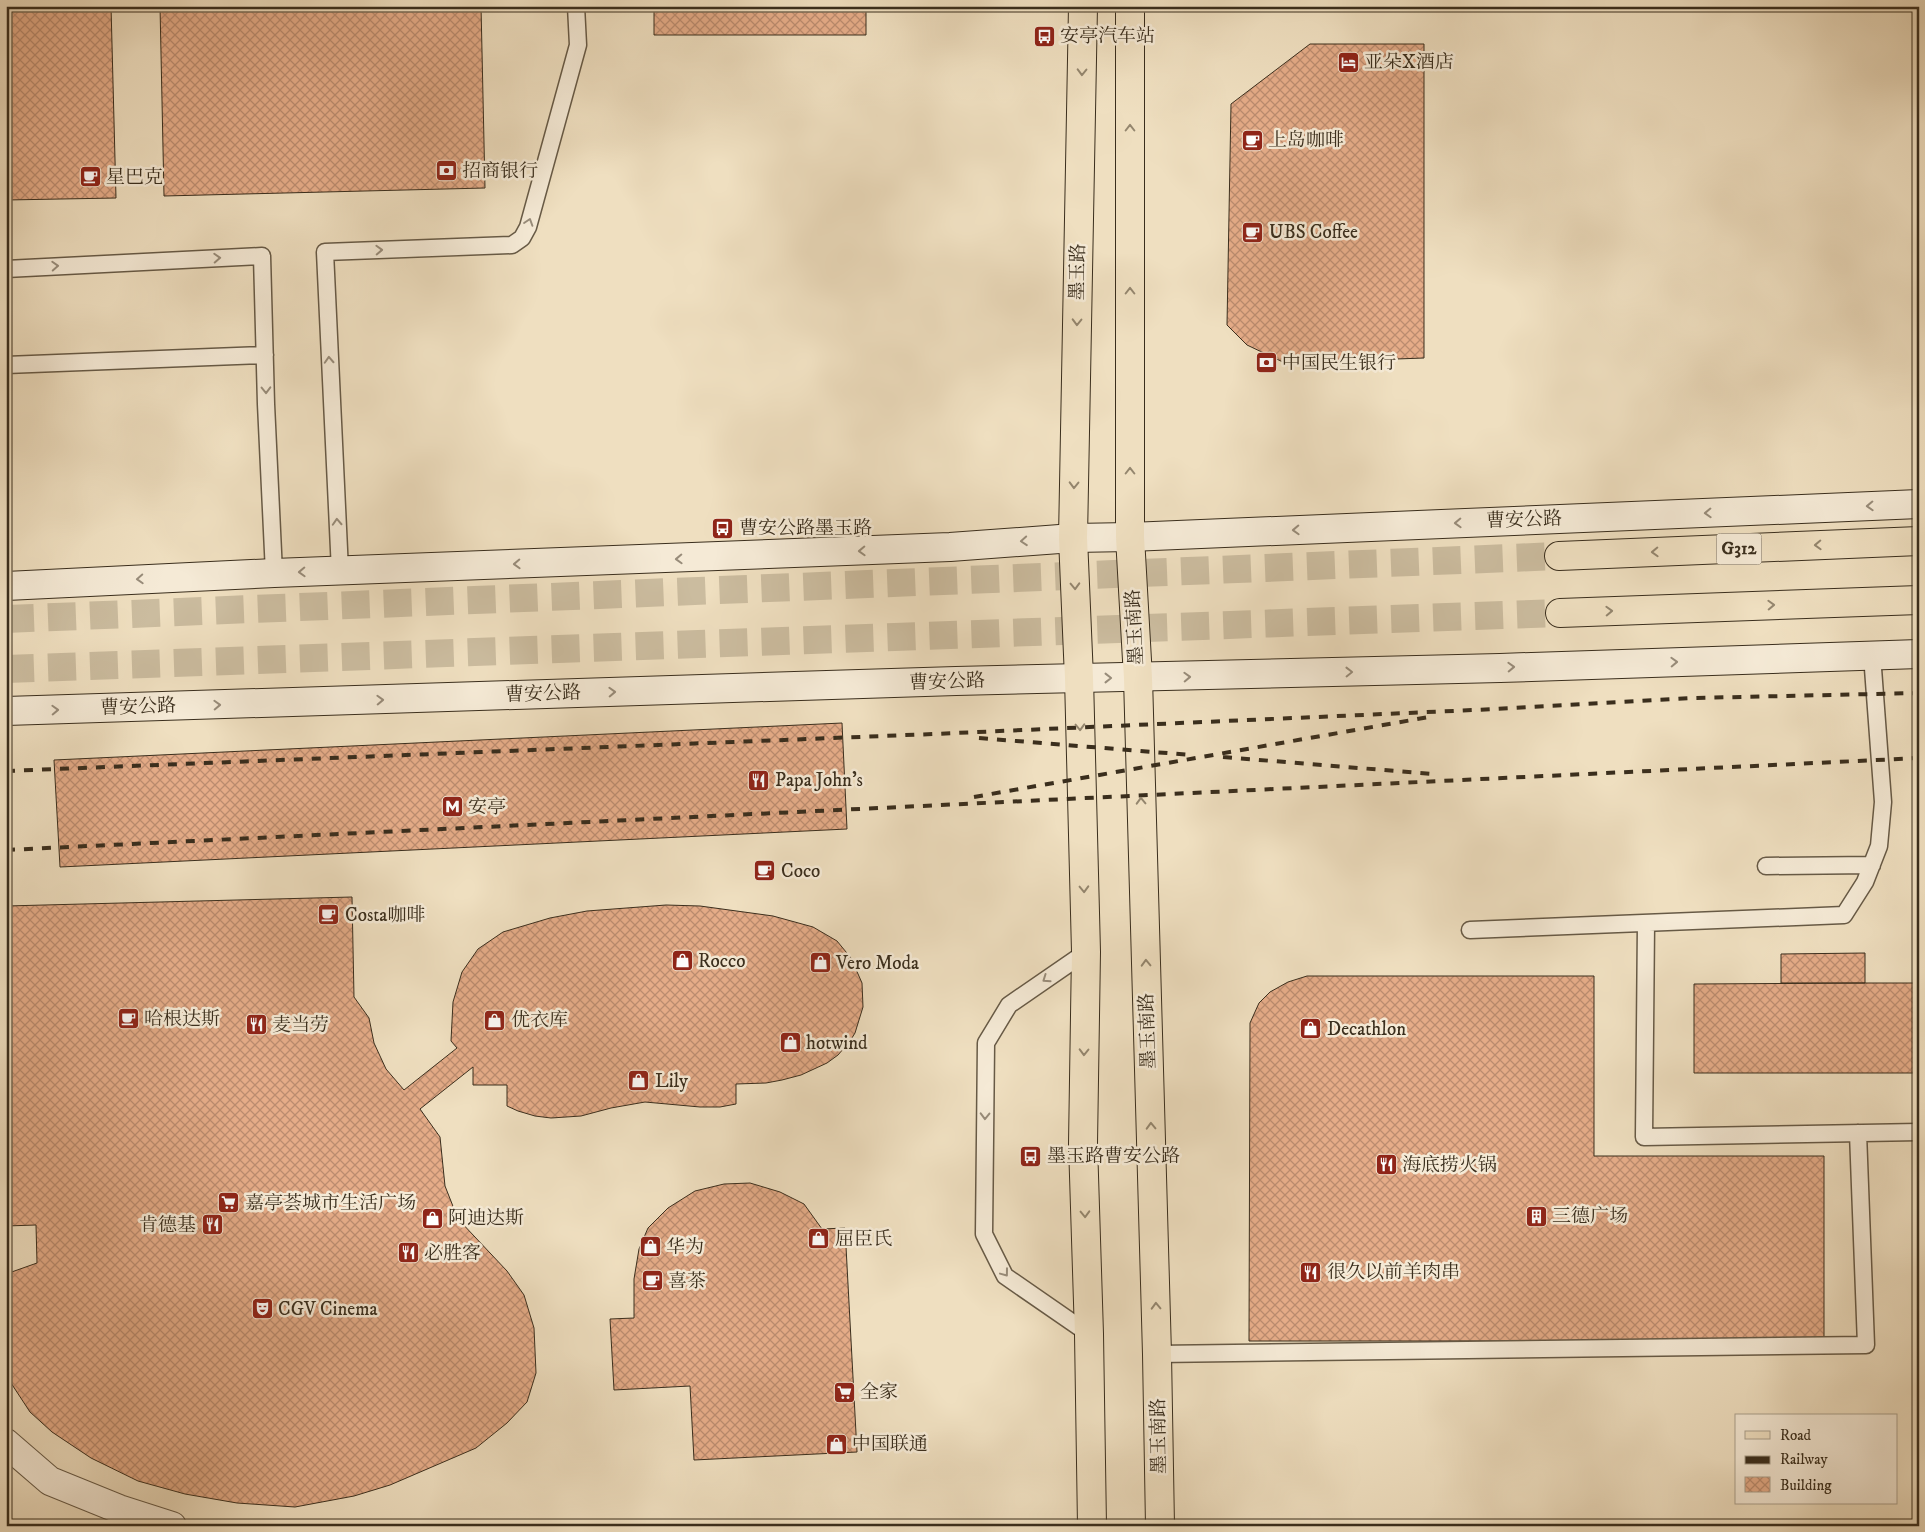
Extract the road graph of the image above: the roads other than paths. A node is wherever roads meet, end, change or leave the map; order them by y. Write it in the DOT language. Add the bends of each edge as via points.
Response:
graph roads {
  1 [pos="576,6"];
  2 [pos="1082,6"];
  3 [pos="1130,6"];
  4 [pos="6,269"];
  5 [pos="265,355"];
  6 [pos="6,365"];
  7 [pos="1919,504"];
  8 [pos="1130,537"];
  9 [pos="1073,538"];
  10 [pos="1919,541"];
  11 [pos="1559,556"];
  12 [pos="340,571"];
  13 [pos="274,573"];
  14 [pos="6,586"];
  15 [pos="1919,600"];
  16 [pos="1560,613"];
  17 [pos="1919,654"];
  18 [pos="1872,656"];
  19 [pos="1079,678"];
  20 [pos="1138,678"];
  21 [pos="6,712"];
  22 [pos="1872,865"];
  23 [pos="1766,866"];
  24 [pos="1646,923"];
  25 [pos="1470,930"];
  26 [pos="1086,952"];
  27 [pos="1919,1132"];
  28 [pos="1858,1133"];
  29 [pos="1089,1334"];
  30 [pos="1157,1354"];
  31 [pos="6,1443"];
  32 [pos="172,1526"];
  33 [pos="1092,1526"];
  34 [pos="1160,1526"];
  12 -- 1 [label="lane, one-way" via="325,252 512,245 522,238 528,227 578,45"];
  2 -- 9 [label="main road, 墨玉路, one-way"];
  8 -- 3 [label="main road, one-way"];
  4 -- 5 [label="lane, one-way" via="262,256"];
  5 -- 6 [label="lane"];
  5 -- 13 [label="lane, one-way"];
  7 -- 8 [label="main road, 曹安公路, one-way"];
  8 -- 9 [label="main road, 曹安公路"];
  8 -- 20 [label="main road, 墨玉南路"];
  9 -- 12 [label="main road, 曹安公路, one-way" via="728,557"];
  9 -- 19 [label="main road, one-way"];
  10 -- 11 [label="main road, 曹安公路 / G312, one-way"];
  12 -- 13 [label="main road, one-way"];
  13 -- 14 [label="main road, one-way"];
  16 -- 15 [label="main road, one-way"];
  17 -- 18 [label="main road"];
  20 -- 18 [label="main road, one-way"];
  18 -- 22 [label="lane" via="1883,802 1879,846"];
  19 -- 20 [label="main road, 曹安公路, one-way"];
  21 -- 19 [label="main road, 曹安公路, one-way"];
  19 -- 26 [label="main road, one-way"];
  30 -- 20 [label="main road, 墨玉南路, one-way"];
  22 -- 23 [label="lane"];
  22 -- 24 [label="lane" via="1844,915"];
  24 -- 25 [label="lane"];
  24 -- 28 [label="lane" via="1644,1137"];
  26 -- 29 [label="main road, one-way" via="1083,1144"];
  26 -- 29 [label="lane, one-way" via="1008,1005 986,1044 984,1234 1005,1276"];
  27 -- 28 [label="lane"];
  28 -- 30 [label="lane" via="1866,1345"];
  29 -- 33 [label="main road"];
  30 -- 34 [label="main road, 墨玉南路"];
  31 -- 32 [label="main road" via="50,1481"];
}
